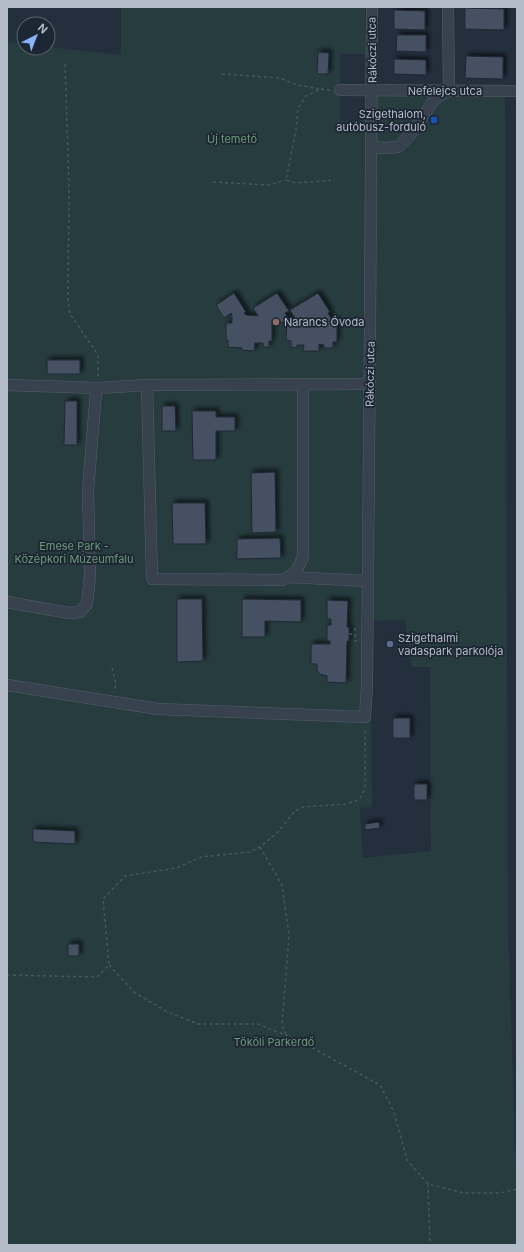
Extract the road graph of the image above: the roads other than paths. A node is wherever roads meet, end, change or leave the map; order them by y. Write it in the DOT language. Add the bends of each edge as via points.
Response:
graph roads {
  1 [pos="372,7"];
  2 [pos="448,7"];
  3 [pos="340,90"];
  4 [pos="373,90"];
  5 [pos="449,91"];
  6 [pos="517,91"];
  7 [pos="372,147"];
  8 [pos="370,382"];
  9 [pos="147,384"];
  10 [pos="303,384"];
  11 [pos="7,385"];
  12 [pos="97,390"];
  13 [pos="288,577"];
  14 [pos="367,581"];
  15 [pos="7,602"];
  16 [pos="7,685"];
  1 -- 4 [label="street, Rákóczi utca"];
  2 -- 5 [label="street"];
  3 -- 4 [label="street, Nefelejcs utca"];
  4 -- 5 [label="street, Nefelejcs utca"];
  4 -- 7 [label="street, Rákóczi utca"];
  5 -- 6 [label="street, Nefelejcs utca"];
  5 -- 7 [label="street" via="435,99 410,135 398,146"];
  7 -- 8 [label="street, Rákóczi utca"];
  8 -- 10 [label="street"];
  8 -- 14 [label="street, Rákóczi utca"];
  9 -- 10 [label="street"];
  9 -- 12 [label="street"];
  9 -- 13 [label="street" via="152,579 282,580"];
  10 -- 13 [label="street" via="303,556 299,567"];
  11 -- 12 [label="street"];
  12 -- 15 [label="street" via="88,490 90,576 87,604 80,612 69,613"];
  13 -- 14 [label="street"];
  14 -- 16 [label="street, Rákóczi utca" via="365,717 158,709"];
}
